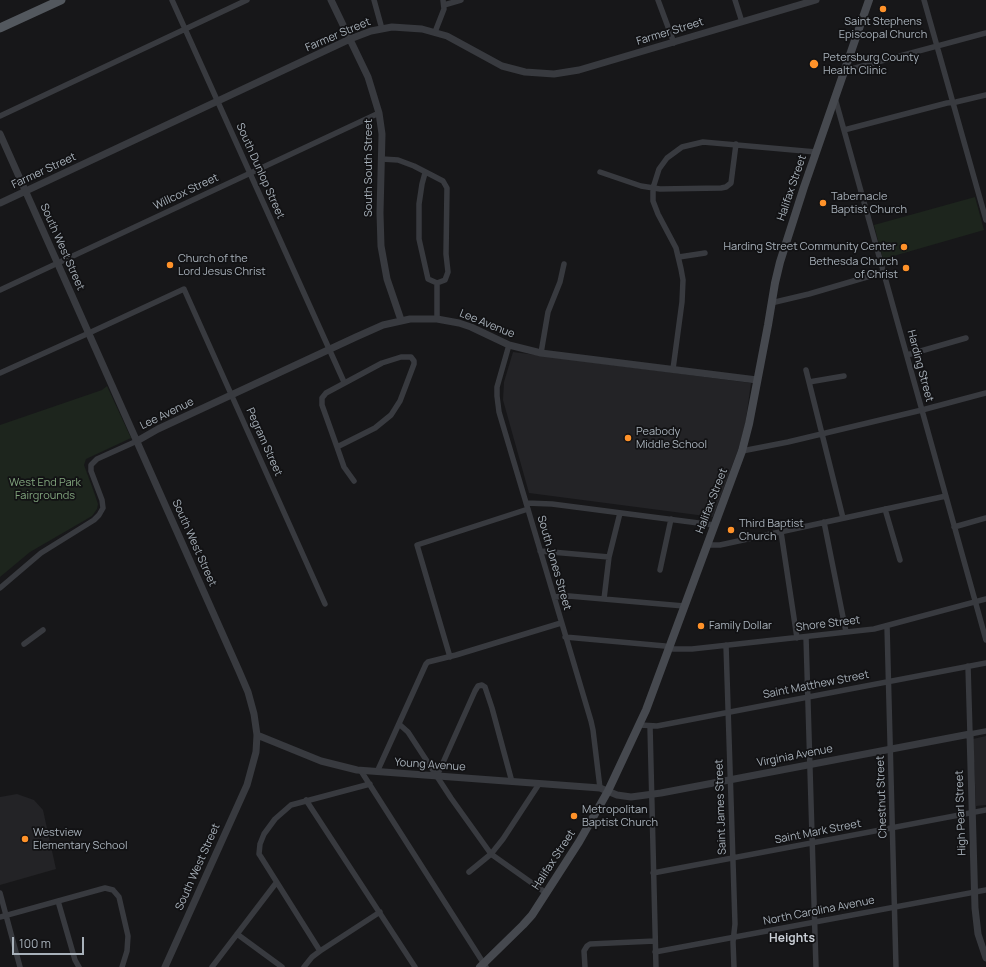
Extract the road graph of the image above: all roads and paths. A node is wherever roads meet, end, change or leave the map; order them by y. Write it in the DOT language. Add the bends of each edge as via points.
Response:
graph roads {
  1 [pos="61,0"];
  2 [pos="172,0"];
  3 [pos="247,0"];
  4 [pos="331,0"];
  5 [pos="374,0"];
  6 [pos="461,0"];
  7 [pos="658,0"];
  8 [pos="735,0"];
  9 [pos="816,0"];
  10 [pos="869,0"];
  11 [pos="924,0"];
  12 [pos="443,3"];
  13 [pos="742,22"];
  14 [pos="0,28"];
  15 [pos="185,29"];
  16 [pos="382,29"];
  17 [pos="435,32"];
  18 [pos="986,33"];
  19 [pos="350,39"];
  20 [pos="674,43"];
  21 [pos="937,46"];
  22 [pos="844,71"];
  23 [pos="986,95"];
  24 [pos="835,98"];
  25 [pos="218,101"];
  26 [pos="953,102"];
  27 [pos="379,113"];
  28 [pos="0,116"];
  29 [pos="844,130"];
  30 [pos="0,134"];
  31 [pos="736,144"];
  32 [pos="816,152"];
  33 [pos="382,159"];
  34 [pos="600,172"];
  35 [pos="425,173"];
  36 [pos="250,174"];
  37 [pos="653,188"];
  38 [pos="26,191"];
  39 [pos="0,203"];
  40 [pos="986,220"];
  41 [pos="705,253"];
  42 [pos="679,257"];
  43 [pos="58,263"];
  44 [pos="564,264"];
  45 [pos="884,272"];
  46 [pos="437,283"];
  47 [pos="0,290"];
  48 [pos="771,303"];
  49 [pos="437,319"];
  50 [pos="401,320"];
  51 [pos="89,333"];
  52 [pos="966,338"];
  53 [pos="509,345"];
  54 [pos="330,350"];
  55 [pos="541,353"];
  56 [pos="907,355"];
  57 [pos="673,369"];
  58 [pos="806,370"];
  59 [pos="0,373"];
  60 [pos="844,376"];
  61 [pos="757,380"];
  62 [pos="344,382"];
  63 [pos="809,382"];
  64 [pos="986,393"];
  65 [pos="232,395"];
  66 [pos="922,410"];
  67 [pos="822,433"];
  68 [pos="137,441"];
  69 [pos="337,447"];
  70 [pos="742,451"];
  71 [pos="354,480"];
  72 [pos="946,496"];
  73 [pos="526,502"];
  74 [pos="528,509"];
  75 [pos="885,509"];
  76 [pos="620,513"];
  77 [pos="843,518"];
  78 [pos="986,518"];
  79 [pos="671,519"];
  80 [pos="824,522"];
  81 [pos="714,525"];
  82 [pos="954,527"];
  83 [pos="781,532"];
  84 [pos="707,545"];
  85 [pos="540,551"];
  86 [pos="609,557"];
  87 [pos="900,560"];
  88 [pos="660,570"];
  89 [pos="0,588"];
  90 [pos="554,597"];
  91 [pos="604,599"];
  92 [pos="986,599"];
  93 [pos="976,601"];
  94 [pos="325,604"];
  95 [pos="684,606"];
  96 [pos="561,623"];
  97 [pos="886,626"];
  98 [pos="43,630"];
  99 [pos="846,632"];
  100 [pos="565,637"];
  101 [pos="806,637"];
  102 [pos="797,638"];
  103 [pos="986,640"];
  104 [pos="24,644"];
  105 [pos="726,645"];
  106 [pos="669,648"];
  107 [pos="450,657"];
  108 [pos="986,663"];
  109 [pos="968,666"];
  110 [pos="888,682"];
  111 [pos="808,697"];
  112 [pos="728,712"];
  113 [pos="399,724"];
  114 [pos="640,725"];
  115 [pos="650,726"];
  116 [pos="986,731"];
  117 [pos="970,734"];
  118 [pos="257,735"];
  119 [pos="890,750"];
  120 [pos="809,764"];
  121 [pos="361,771"];
  122 [pos="377,772"];
  123 [pos="437,776"];
  124 [pos="730,780"];
  125 [pos="512,782"];
  126 [pos="370,784"];
  127 [pos="538,784"];
  128 [pos="600,788"];
  129 [pos="608,791"];
  130 [pos="651,795"];
  131 [pos="306,800"];
  132 [pos="986,810"];
  133 [pos="972,813"];
  134 [pos="893,828"];
  135 [pos="812,844"];
  136 [pos="491,854"];
  137 [pos="732,858"];
  138 [pos="469,872"];
  139 [pos="653,873"];
  140 [pos="276,883"];
  141 [pos="986,890"];
  142 [pos="975,892"];
  143 [pos="0,893"];
  144 [pos="546,893"];
  145 [pos="58,901"];
  146 [pos="895,907"];
  147 [pos="380,912"];
  148 [pos="3,916"];
  149 [pos="815,922"];
  150 [pos="237,934"];
  151 [pos="734,937"];
  152 [pos="655,941"];
  153 [pos="320,951"];
  154 [pos="655,952"];
  155 [pos="986,958"];
  156 [pos="484,966"];
  157 [pos="20,967"];
  158 [pos="79,967"];
  159 [pos="122,967"];
  160 [pos="165,967"];
  161 [pos="212,967"];
  162 [pos="282,967"];
  163 [pos="304,967"];
  164 [pos="415,967"];
  165 [pos="585,967"];
  166 [pos="656,967"];
  167 [pos="734,967"];
  168 [pos="816,967"];
  169 [pos="896,967"];
  1 -- 14 [label="main road"];
  2 -- 15 [label="street, South Dunlop Street"];
  3 -- 15 [label="street"];
  4 -- 19 [label="street, South South Street"];
  5 -- 16 [label="street"];
  6 -- 12 [label="street"];
  7 -- 20 [label="street"];
  8 -- 13 [label="street"];
  9 -- 13 [label="street, Farmer Street"];
  10 -- 22 [label="main road, Halifax Street"];
  11 -- 21 [label="street"];
  12 -- 17 [label="street" via="443,15"];
  13 -- 20 [label="street, Farmer Street"];
  15 -- 25 [label="street, South Dunlop Street"];
  15 -- 28 [label="street"];
  16 -- 17 [label="street, Farmer Street" via="413,27"];
  16 -- 19 [label="street, Farmer Street"];
  17 -- 20 [label="street, Farmer Street" via="502,66 539,74 579,70"];
  18 -- 21 [label="street"];
  19 -- 25 [label="street, Farmer Street"];
  19 -- 27 [label="street, South South Street" via="368,77"];
  21 -- 22 [label="street"];
  21 -- 26 [label="street"];
  22 -- 24 [label="main road, Halifax Street"];
  23 -- 26 [label="street"];
  24 -- 29 [label="street, Harding Street"];
  24 -- 32 [label="main road, Halifax Street"];
  25 -- 36 [label="street, South Dunlop Street"];
  25 -- 38 [label="street, Farmer Street"];
  26 -- 29 [label="street"];
  26 -- 40 [label="street"];
  27 -- 33 [label="street, South South Street"];
  27 -- 36 [label="street, Willcox Street"];
  29 -- 45 [label="street, Harding Street"];
  30 -- 38 [label="street, South West Street"];
  31 -- 32 [label="street"];
  31 -- 37 [label="street" via="703,142 682,147 667,158 659,169"];
  31 -- 37 [label="street" via="730,185"];
  32 -- 48 [label="main road, Halifax Street" via="781,257"];
  33 -- 35 [label="street" via="398,160"];
  33 -- 50 [label="street, South South Street" via="381,246 387,278"];
  34 -- 37 [label="street" via="635,185"];
  35 -- 46 [label="street" via="419,204 419,239 428,278"];
  35 -- 46 [label="street" via="444,181 447,188 448,272 445,280"];
  36 -- 43 [label="street, Willcox Street"];
  36 -- 54 [label="street, South Dunlop Street"];
  37 -- 42 [label="street" via="655,208"];
  38 -- 39 [label="street, Farmer Street"];
  38 -- 43 [label="street, South West Street"];
  41 -- 42 [label="street"];
  42 -- 57 [label="street" via="683,291"];
  43 -- 47 [label="street, Willcox Street"];
  43 -- 51 [label="street, South West Street"];
  44 -- 55 [label="street" via="548,312"];
  45 -- 48 [label="street"];
  45 -- 56 [label="street, Harding Street"];
  46 -- 49 [label="street"];
  48 -- 61 [label="main road, Halifax Street"];
  49 -- 50 [label="street, Lee Avenue"];
  49 -- 53 [label="street, Lee Avenue" via="471,327"];
  50 -- 54 [label="street, Lee Avenue"];
  51 -- 59 [label="street"];
  51 -- 65 [label="street, Pegram Street" via="184,289"];
  51 -- 68 [label="street, South West Street"];
  52 -- 56 [label="street"];
  53 -- 55 [label="street, Lee Avenue"];
  53 -- 73 [label="street, South Jones Street" via="498,380 497,396"];
  54 -- 62 [label="street, South Dunlop Street"];
  54 -- 65 [label="street, Lee Avenue"];
  55 -- 57 [label="street, Lee Avenue"];
  56 -- 66 [label="street, Harding Street"];
  57 -- 61 [label="street, Lee Avenue"];
  58 -- 63 [label="street"];
  60 -- 63 [label="street"];
  61 -- 70 [label="main road, Halifax Street"];
  62 -- 69 [label="street" via="326,392 321,401"];
  62 -- 69 [label="street" via="382,363 403,356 411,357 414,361 396,408 386,420"];
  63 -- 67 [label="street"];
  64 -- 66 [label="street"];
  65 -- 68 [label="street, Lee Avenue"];
  65 -- 94 [label="street, Pegram Street"];
  66 -- 67 [label="street"];
  66 -- 72 [label="street, Harding Street"];
  67 -- 70 [label="street"];
  67 -- 77 [label="street"];
  68 -- 89 [label="street" via="97,459 91,465 103,504 99,515 41,553"];
  68 -- 118 [label="street, South West Street" via="248,692"];
  69 -- 71 [label="street" via="344,467"];
  70 -- 81 [label="main road, Halifax Street"];
  72 -- 75 [label="street"];
  72 -- 82 [label="street, Harding Street"];
  73 -- 74 [label="street, South Jones Street"];
  73 -- 76 [label="street"];
  74 -- 85 [label="street, South Jones Street"];
  74 -- 107 [label="street" via="417,545"];
  75 -- 77 [label="street"];
  75 -- 87 [label="street"];
  76 -- 79 [label="street"];
  76 -- 86 [label="street"];
  77 -- 80 [label="street"];
  78 -- 82 [label="street"];
  79 -- 81 [label="street"];
  79 -- 88 [label="street"];
  80 -- 83 [label="street"];
  80 -- 99 [label="street"];
  81 -- 84 [label="main road, Halifax Street"];
  82 -- 93 [label="street, Harding Street"];
  83 -- 84 [label="street" via="720,545"];
  83 -- 102 [label="street"];
  84 -- 95 [label="main road, Halifax Street"];
  85 -- 86 [label="street"];
  85 -- 90 [label="street, South Jones Street"];
  86 -- 91 [label="street"];
  90 -- 91 [label="street"];
  90 -- 96 [label="street, South Jones Street"];
  91 -- 95 [label="street"];
  92 -- 93 [label="street, Shore Street"];
  93 -- 97 [label="street, Shore Street"];
  93 -- 103 [label="street, Harding Street"];
  95 -- 106 [label="main road, Halifax Street"];
  96 -- 100 [label="street, South Jones Street"];
  96 -- 107 [label="street"];
  97 -- 99 [label="street, Shore Street"];
  97 -- 110 [label="street, Chestnut Street"];
  98 -- 104 [label="street"];
  99 -- 101 [label="street, Shore Street"];
  100 -- 106 [label="street, Shore Street"];
  100 -- 128 [label="street, South Jones Street" via="593,730"];
  101 -- 102 [label="street, Shore Street"];
  101 -- 111 [label="street"];
  102 -- 105 [label="street, Shore Street"];
  105 -- 106 [label="street, Shore Street"];
  105 -- 112 [label="street, Saint James Street"];
  106 -- 114 [label="main road, Halifax Street"];
  107 -- 113 [label="street" via="426,664"];
  108 -- 109 [label="street, Saint Matthew Street"];
  109 -- 110 [label="street, Saint Matthew Street"];
  109 -- 117 [label="street, High Pearl Street"];
  110 -- 111 [label="street, Saint Matthew Street"];
  110 -- 119 [label="street, Chestnut Street"];
  111 -- 112 [label="street, Saint Matthew Street"];
  111 -- 120 [label="street"];
  112 -- 115 [label="street, Saint Matthew Street"];
  112 -- 124 [label="street, Saint James Street"];
  113 -- 122 [label="street"];
  113 -- 123 [label="street" via="408,732"];
  114 -- 115 [label="street, Saint Matthew Street"];
  114 -- 129 [label="main road, Halifax Street"];
  115 -- 130 [label="street"];
  116 -- 117 [label="street, Virginia Avenue"];
  117 -- 119 [label="street, Virginia Avenue"];
  117 -- 133 [label="street, High Pearl Street"];
  118 -- 121 [label="street, Young Avenue" via="334,765"];
  118 -- 160 [label="street, South West Street" via="255,758 247,785"];
  119 -- 120 [label="street, Virginia Avenue"];
  119 -- 134 [label="street, Chestnut Street"];
  120 -- 124 [label="street, Virginia Avenue"];
  120 -- 135 [label="street"];
  121 -- 122 [label="street, Young Avenue"];
  121 -- 126 [label="street"];
  122 -- 123 [label="street, Young Avenue"];
  123 -- 125 [label="street, Young Avenue"];
  123 -- 125 [label="street" via="480,684 484,686 489,699"];
  123 -- 136 [label="street"];
  124 -- 130 [label="street, Virginia Avenue"];
  124 -- 137 [label="street, Saint James Street"];
  125 -- 127 [label="street, Young Avenue"];
  126 -- 131 [label="street"];
  126 -- 156 [label="street"];
  127 -- 128 [label="street, Young Avenue"];
  127 -- 136 [label="street"];
  128 -- 129 [label="street, Young Avenue"];
  129 -- 130 [label="street, Virginia Avenue" via="631,797"];
  129 -- 144 [label="main road, Halifax Street"];
  130 -- 139 [label="street"];
  131 -- 140 [label="street" via="290,805 280,813 262,839 260,857"];
  131 -- 147 [label="street"];
  132 -- 133 [label="street, Saint Mark Street"];
  133 -- 134 [label="street, Saint Mark Street"];
  133 -- 142 [label="street, High Pearl Street"];
  134 -- 135 [label="street, Saint Mark Street"];
  134 -- 146 [label="street, Chestnut Street"];
  135 -- 137 [label="street, Saint Mark Street"];
  135 -- 149 [label="street"];
  136 -- 138 [label="street"];
  136 -- 144 [label="street"];
  137 -- 139 [label="street, Saint Mark Street"];
  137 -- 151 [label="street, Saint James Street"];
  139 -- 152 [label="street"];
  140 -- 150 [label="street"];
  140 -- 153 [label="street"];
  141 -- 142 [label="street, North Carolina Avenue"];
  142 -- 146 [label="street, North Carolina Avenue"];
  142 -- 155 [label="street, High Pearl Street" via="976,921"];
  143 -- 148 [label="street"];
  144 -- 156 [label="main road, Halifax Street" via="523,925"];
  145 -- 148 [label="street"];
  145 -- 158 [label="street"];
  145 -- 159 [label="street" via="105,888 113,890 118,895 128,936"];
  146 -- 149 [label="street, North Carolina Avenue"];
  146 -- 169 [label="street, Chestnut Street"];
  147 -- 153 [label="street"];
  147 -- 164 [label="street"];
  148 -- 157 [label="street"];
  149 -- 151 [label="street, North Carolina Avenue"];
  149 -- 168 [label="street"];
  150 -- 161 [label="street"];
  150 -- 162 [label="street"];
  151 -- 154 [label="street, North Carolina Avenue"];
  151 -- 167 [label="street, Saint James Street"];
  152 -- 154 [label="street"];
  152 -- 165 [label="street" via="590,944 584,951"];
  153 -- 163 [label="street"];
  154 -- 166 [label="street"];
}
